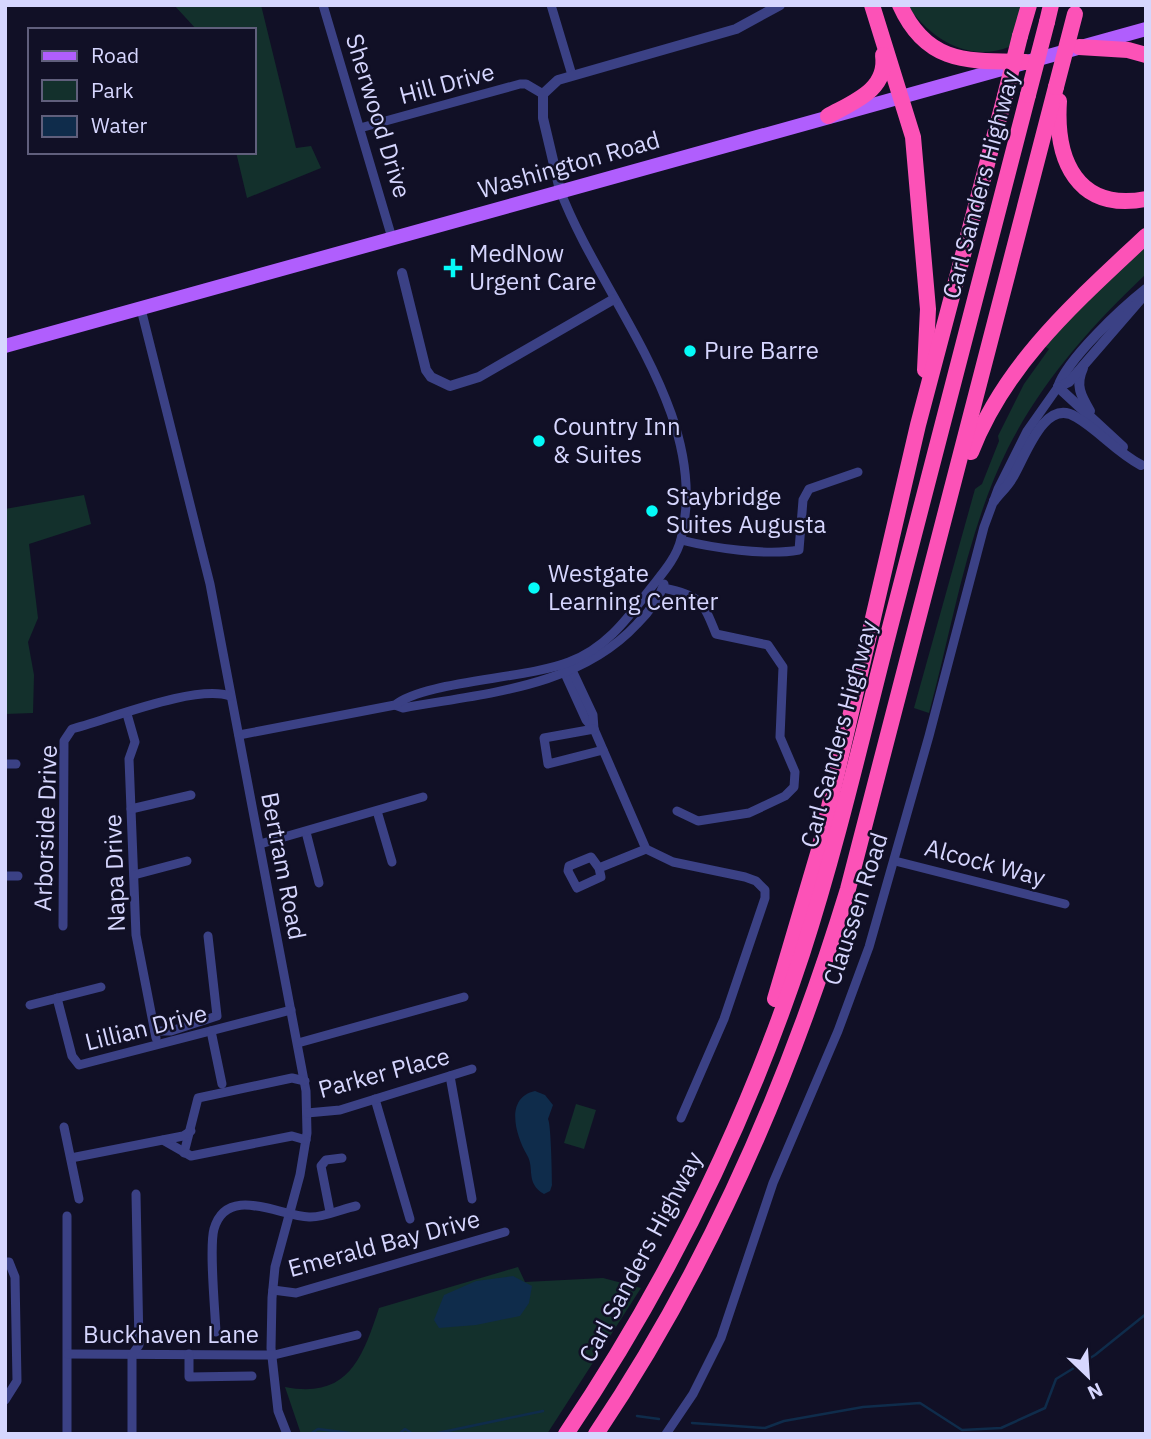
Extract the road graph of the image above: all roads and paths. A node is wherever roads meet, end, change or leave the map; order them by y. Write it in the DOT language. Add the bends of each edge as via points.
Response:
graph roads {
  1 [pos="323,5"];
  2 [pos="551,5"];
  3 [pos="780,5"];
  4 [pos="871,5"];
  5 [pos="900,5"];
  6 [pos="1029,5"];
  7 [pos="1051,5"];
  8 [pos="1074,15"];
  9 [pos="1146,29"];
  10 [pos="1079,47"];
  11 [pos="1146,55"];
  12 [pos="1026,62"];
  13 [pos="572,75"];
  14 [pos="1059,86"];
  15 [pos="544,94"];
  16 [pos="901,97"];
  17 [pos="828,116"];
  18 [pos="360,128"];
  19 [pos="560,190"];
  20 [pos="1146,199"];
  21 [pos="1146,236"];
  22 [pos="392,238"];
  23 [pos="402,273"];
  24 [pos="1146,290"];
  25 [pos="614,299"];
  26 [pos="141,309"];
  27 [pos="5,346"];
  28 [pos="1087,361"];
  29 [pos="1058,387"];
  30 [pos="1094,420"];
  31 [pos="918,425"];
  32 [pos="1144,466"];
  33 [pos="858,472"];
  34 [pos="993,501"];
  35 [pos="942,526"];
  36 [pos="681,540"];
  37 [pos="668,566"];
  38 [pos="663,588"];
  39 [pos="566,667"];
  40 [pos="230,696"];
  41 [pos="127,714"];
  42 [pos="594,729"];
  43 [pos="239,735"];
  44 [pos="603,750"];
  45 [pos="191,795"];
  46 [pos="424,797"];
  47 [pos="131,809"];
  48 [pos="377,811"];
  49 [pos="677,811"];
  50 [pos="306,832"];
  51 [pos="260,844"];
  52 [pos="646,849"];
  53 [pos="895,861"];
  54 [pos="187,862"];
  55 [pos="392,862"];
  56 [pos="599,868"];
  57 [pos="134,875"];
  58 [pos="5,876"];
  59 [pos="18,876"];
  60 [pos="319,884"];
  61 [pos="1065,904"];
  62 [pos="63,926"];
  63 [pos="208,936"];
  64 [pos="101,987"];
  65 [pos="57,998"];
  66 [pos="464,998"];
  67 [pos="30,1005"];
  68 [pos="291,1010"];
  69 [pos="211,1031"];
  70 [pos="298,1043"];
  71 [pos="472,1069"];
  72 [pos="450,1076"];
  73 [pos="304,1081"];
  74 [pos="222,1084"];
  75 [pos="375,1099"];
  76 [pos="307,1113"];
  77 [pos="681,1118"];
  78 [pos="64,1127"];
  79 [pos="191,1131"];
  80 [pos="163,1140"];
  81 [pos="306,1140"];
  82 [pos="184,1153"];
  83 [pos="71,1158"];
  84 [pos="342,1158"];
  85 [pos="718,1166"];
  86 [pos="136,1194"];
  87 [pos="79,1199"];
  88 [pos="472,1199"];
  89 [pos="356,1206"];
  90 [pos="330,1212"];
  91 [pos="288,1214"];
  92 [pos="66,1216"];
  93 [pos="410,1219"];
  94 [pos="505,1232"];
  95 [pos="5,1262"];
  96 [pos="273,1290"];
  97 [pos="216,1332"];
  98 [pos="357,1335"];
  99 [pos="68,1354"];
  100 [pos="132,1354"];
  101 [pos="189,1354"];
  102 [pos="274,1355"];
  103 [pos="252,1376"];
  104 [pos="5,1400"];
  105 [pos="287,1432"];
  106 [pos="67,1434"];
  107 [pos="132,1434"];
  108 [pos="566,1434"];
  109 [pos="598,1434"];
  110 [pos="666,1434"];
  1 -- 18 [label="street, Sherwood Drive"];
  2 -- 13 [label="street"];
  3 -- 13 [label="street" via="713,36"];
  4 -- 16 [label="highway"];
  4 -- 17 [label="highway" via="883,58 881,78 869,93"];
  5 -- 12 [label="highway" via="916,32 940,52 975,61"];
  6 -- 31 [label="highway, bridge"];
  7 -- 85 [label="highway, Carl Sanders Highway, bridge" via="824,880 774,1032"];
  8 -- 14 [label="highway, Carl Sanders Highway, bridge"];
  9 -- 10 [label="main road, Washington Road"];
  10 -- 11 [label="highway"];
  10 -- 12 [label="main road, Washington Road"];
  12 -- 16 [label="main road, Washington Road"];
  13 -- 15 [label="street" via="558,80"];
  14 -- 20 [label="highway" via="1060,142 1074,178 1107,199"];
  14 -- 35 [label="highway, Carl Sanders Highway"];
  15 -- 18 [label="street, Hill Drive" via="520,84"];
  15 -- 19 [label="street" via="543,118"];
  16 -- 17 [label="main road, Washington Road"];
  16 -- 31 [label="highway" via="913,137 928,309"];
  17 -- 19 [label="main road, Washington Road"];
  18 -- 22 [label="street, Sherwood Drive"];
  19 -- 22 [label="main road, Washington Road"];
  19 -- 25 [label="street"];
  21 -- 35 [label="highway" via="1037,342 1013,373 980,429"];
  22 -- 26 [label="main road, Washington Road"];
  23 -- 25 [label="street" via="425,370 450,386 479,377"];
  24 -- 28 [label="street, Claussen Road"];
  24 -- 29 [label="street, Claussen Road" via="1098,335 1061,377"];
  25 -- 36 [label="street" via="674,421 686,504"];
  26 -- 27 [label="main road, Washington Road"];
  26 -- 40 [label="street, Bertram Road" via="203,552"];
  28 -- 29 [label="street, Claussen Road" via="1069,382"];
  28 -- 30 [label="street" via="1079,378 1080,396"];
  29 -- 30 [label="street"];
  29 -- 34 [label="street, Claussen Road" via="1027,431"];
  30 -- 32 [label="street"];
  31 -- 85 [label="highway" via="819,850"];
  32 -- 34 [label="street" via="1122,455 1079,418 1058,413 1046,420 1011,481"];
  33 -- 36 [label="street" via="809,489 803,500 799,550 707,547"];
  34 -- 53 [label="street, Claussen Road"];
  35 -- 109 [label="highway, Carl Sanders Highway" via="848,889 798,1039 720,1220"];
  36 -- 37 [label="street"];
  37 -- 38 [label="street"];
  37 -- 39 [label="street" via="605,642"];
  38 -- 39 [label="street" via="627,635 594,660"];
  38 -- 49 [label="street" via="694,595 705,607 716,634 768,645 783,667 780,737 795,772 794,787 785,796 749,813 698,821"];
  39 -- 42 [label="street" via="586,720"];
  39 -- 43 [label="street" via="415,694 395,705"];
  40 -- 41 [label="street, Arborside Drive" via="216,691 193,694"];
  40 -- 43 [label="street, Bertram Road"];
  41 -- 47 [label="street, Napa Drive" via="135,742 129,759"];
  41 -- 62 [label="street, Arborside Drive" via="72,729 64,741"];
  42 -- 44 [label="street"];
  42 -- 44 [label="street" via="544,738 548,764"];
  43 -- 51 [label="street, Bertram Road"];
  44 -- 52 [label="street"];
  45 -- 47 [label="street"];
  46 -- 48 [label="street"];
  47 -- 57 [label="street, Napa Drive"];
  48 -- 50 [label="street"];
  48 -- 55 [label="street"];
  50 -- 51 [label="street"];
  50 -- 60 [label="street"];
  51 -- 68 [label="street, Bertram Road"];
  52 -- 56 [label="street"];
  52 -- 77 [label="street" via="673,862 745,877 765,890 729,1007"];
  53 -- 61 [label="street, Alcock Way"];
  53 -- 110 [label="street, Claussen Road" via="847,1008 773,1183 720,1338 693,1394"];
  54 -- 57 [label="street"];
  57 -- 63 [label="street, Napa Drive" via="136,935 156,1035 217,1016"];
  58 -- 59 [label="street"];
  64 -- 65 [label="street"];
  65 -- 67 [label="street"];
  65 -- 69 [label="street, Lillian Drive" via="72,1056 79,1065"];
  66 -- 70 [label="street"];
  68 -- 69 [label="street, Lillian Drive"];
  68 -- 70 [label="street, Bertram Road"];
  69 -- 74 [label="street"];
  70 -- 73 [label="street, Bertram Road"];
  71 -- 72 [label="street, Parker Place"];
  72 -- 75 [label="street, Parker Place"];
  72 -- 88 [label="street"];
  73 -- 76 [label="street, Bertram Road"];
  73 -- 79 [label="street" via="292,1078 198,1098"];
  75 -- 76 [label="street, Parker Place" via="340,1110"];
  75 -- 93 [label="street"];
  76 -- 81 [label="street, Bertram Road"];
  78 -- 83 [label="street"];
  79 -- 80 [label="street"];
  79 -- 82 [label="street"];
  80 -- 82 [label="street"];
  80 -- 83 [label="street"];
  81 -- 82 [label="street" via="292,1136 191,1156"];
  81 -- 91 [label="street, Bertram Road"];
  83 -- 87 [label="street"];
  84 -- 90 [label="street" via="326,1160 321,1166"];
  85 -- 108 [label="highway, Carl Sanders Highway" via="636,1323"];
  86 -- 100 [label="street" via="138,1345"];
  89 -- 90 [label="street"];
  90 -- 91 [label="street" via="312,1217"];
  91 -- 96 [label="street, Bertram Road"];
  91 -- 97 [label="street" via="237,1204 218,1222 214,1230"];
  92 -- 99 [label="street"];
  94 -- 96 [label="street, Emerald Bay Drive" via="296,1293"];
  95 -- 104 [label="street" via="15,1277 17,1381"];
  96 -- 102 [label="street, Bertram Road"];
  98 -- 102 [label="street, Buckhaven Lane"];
  99 -- 100 [label="street, Buckhaven Lane"];
  99 -- 106 [label="street"];
  100 -- 101 [label="street, Buckhaven Lane"];
  100 -- 107 [label="street"];
  101 -- 102 [label="street, Buckhaven Lane"];
  101 -- 103 [label="street" via="189,1377"];
  102 -- 105 [label="street, Bertram Road" via="278,1411"];
}
